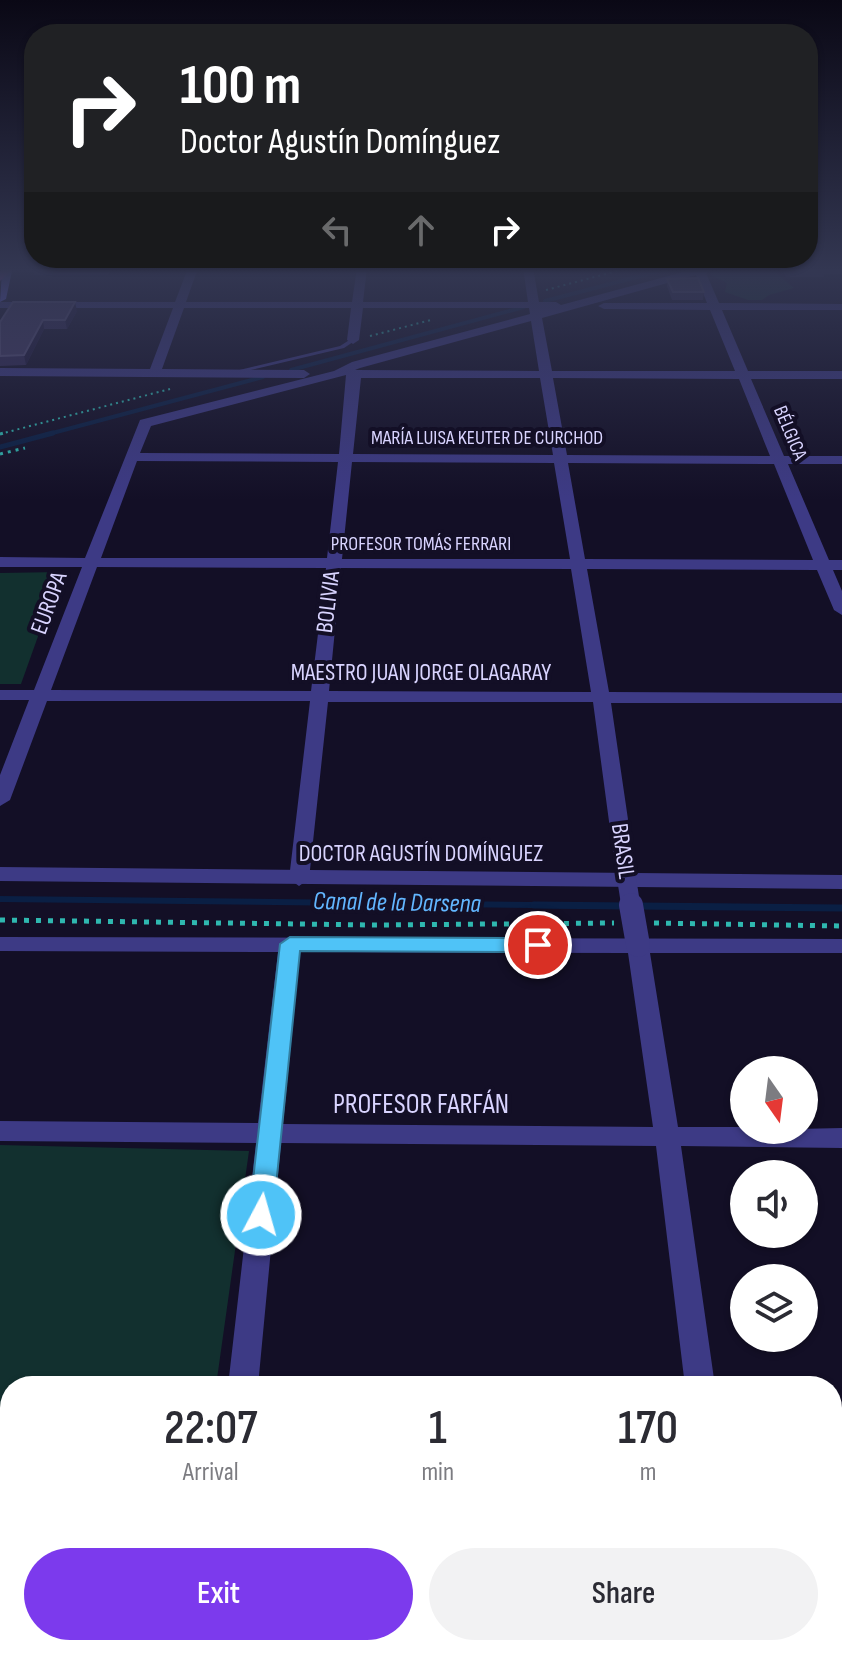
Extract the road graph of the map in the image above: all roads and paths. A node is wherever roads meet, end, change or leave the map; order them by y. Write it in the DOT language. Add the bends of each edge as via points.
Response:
graph roads {
  1 [pos="165,345"];
  2 [pos="345,345"];
  3 [pos="411,345"];
  4 [pos="542,345"];
  5 [pos="730,345"];
  6 [pos="0,372"];
  7 [pos="155,373"];
  8 [pos="227,374"];
  9 [pos="346,374"];
  10 [pos="548,374"];
  11 [pos="744,375"];
  12 [pos="842,375"];
  13 [pos="182,386"];
  14 [pos="0,434"];
  15 [pos="25,448"];
  16 [pos="0,454"];
  17 [pos="131,457"];
  18 [pos="344,458"];
  19 [pos="561,459"];
  20 [pos="779,459"];
  21 [pos="842,460"];
  22 [pos="0,562"];
  23 [pos="89,562"];
  24 [pos="332,563"];
  25 [pos="577,564"];
  26 [pos="824,565"];
  27 [pos="842,565"];
  28 [pos="842,610"];
  29 [pos="0,695"];
  30 [pos="42,695"];
  31 [pos="317,696"];
  32 [pos="601,697"];
  33 [pos="842,698"];
  34 [pos="0,800"];
  35 [pos="0,874"];
  36 [pos="299,879"];
  37 [pos="627,881"];
  38 [pos="842,882"];
  39 [pos="0,920"];
  40 [pos="842,926"];
  41 [pos="634,930"];
  42 [pos="0,944"];
  43 [pos="290,944"];
  44 [pos="842,946"];
  45 [pos="0,1131"];
  46 [pos="269,1133"];
  47 [pos="667,1136"];
  48 [pos="842,1138"];
  49 [pos="244,1376"];
  50 [pos="699,1376"];
  1 -- 7 [label="street"];
  2 -- 8 [label="lane"];
  3 -- 9 [label="street" via="356,365"];
  4 -- 10 [label="street, BRASIL"];
  5 -- 11 [label="street, BÉLGICA"];
  6 -- 7 [label="street"];
  7 -- 8 [label="street"];
  8 -- 9 [label="street"];
  9 -- 10 [label="street"];
  9 -- 17 [label="street, EUROPA" via="145,423"];
  9 -- 18 [label="street, BOLIVIA"];
  10 -- 11 [label="street"];
  10 -- 19 [label="street, BRASIL"];
  11 -- 12 [label="street"];
  11 -- 20 [label="street, BÉLGICA"];
  13 -- 14 [label="path"];
  15 -- 16 [label="path"];
  17 -- 18 [label="street, MARÍA LUISA KEUTER DE CURCHOD"];
  17 -- 23 [label="street, EUROPA"];
  18 -- 19 [label="street, MARÍA LUISA KEUTER DE CURCHOD"];
  18 -- 24 [label="street, BOLIVIA"];
  19 -- 20 [label="street, MARÍA LUISA KEUTER DE CURCHOD"];
  19 -- 25 [label="street, BRASIL"];
  20 -- 21 [label="street, MARÍA LUISA KEUTER DE CURCHOD"];
  20 -- 26 [label="street, BÉLGICA"];
  22 -- 23 [label="street, PROFESOR TOMÁS FERRARI"];
  23 -- 24 [label="street, PROFESOR TOMÁS FERRARI"];
  23 -- 30 [label="street, EUROPA"];
  24 -- 25 [label="street, PROFESOR TOMÁS FERRARI"];
  24 -- 31 [label="street, BOLIVIA"];
  25 -- 26 [label="street, PROFESOR TOMÁS FERRARI"];
  25 -- 32 [label="street, BRASIL"];
  26 -- 27 [label="street, PROFESOR TOMÁS FERRARI"];
  26 -- 28 [label="street, BÉLGICA"];
  29 -- 30 [label="street, MAESTRO JUAN JORGE OLAGARAY"];
  30 -- 31 [label="street, MAESTRO JUAN JORGE OLAGARAY"];
  30 -- 34 [label="street, EUROPA"];
  31 -- 32 [label="street, MAESTRO JUAN JORGE OLAGARAY"];
  31 -- 36 [label="street, BOLIVIA"];
  32 -- 33 [label="street, MAESTRO JUAN JORGE OLAGARAY"];
  32 -- 37 [label="street, BRASIL"];
  35 -- 36 [label="street, DOCTOR AGUSTÍN DOMÍNGUEZ"];
  36 -- 37 [label="street, DOCTOR AGUSTÍN DOMÍNGUEZ"];
  37 -- 38 [label="street, DOCTOR AGUSTÍN DOMÍNGUEZ"];
  37 -- 41 [label="street, BRASIL, bridge"];
  39 -- 41 [label="path"];
  40 -- 41 [label="path"];
  41 -- 43 [label="street"];
  41 -- 44 [label="street"];
  41 -- 47 [label="street, BRASIL"];
  42 -- 43 [label="street"];
  43 -- 46 [label="street"];
  45 -- 46 [label="street, PROFESOR FARFÁN"];
  46 -- 47 [label="street, PROFESOR FARFÁN"];
  46 -- 49 [label="street"];
  47 -- 48 [label="street, PROFESOR FARFÁN"];
  47 -- 50 [label="street, BRASIL"];
}
